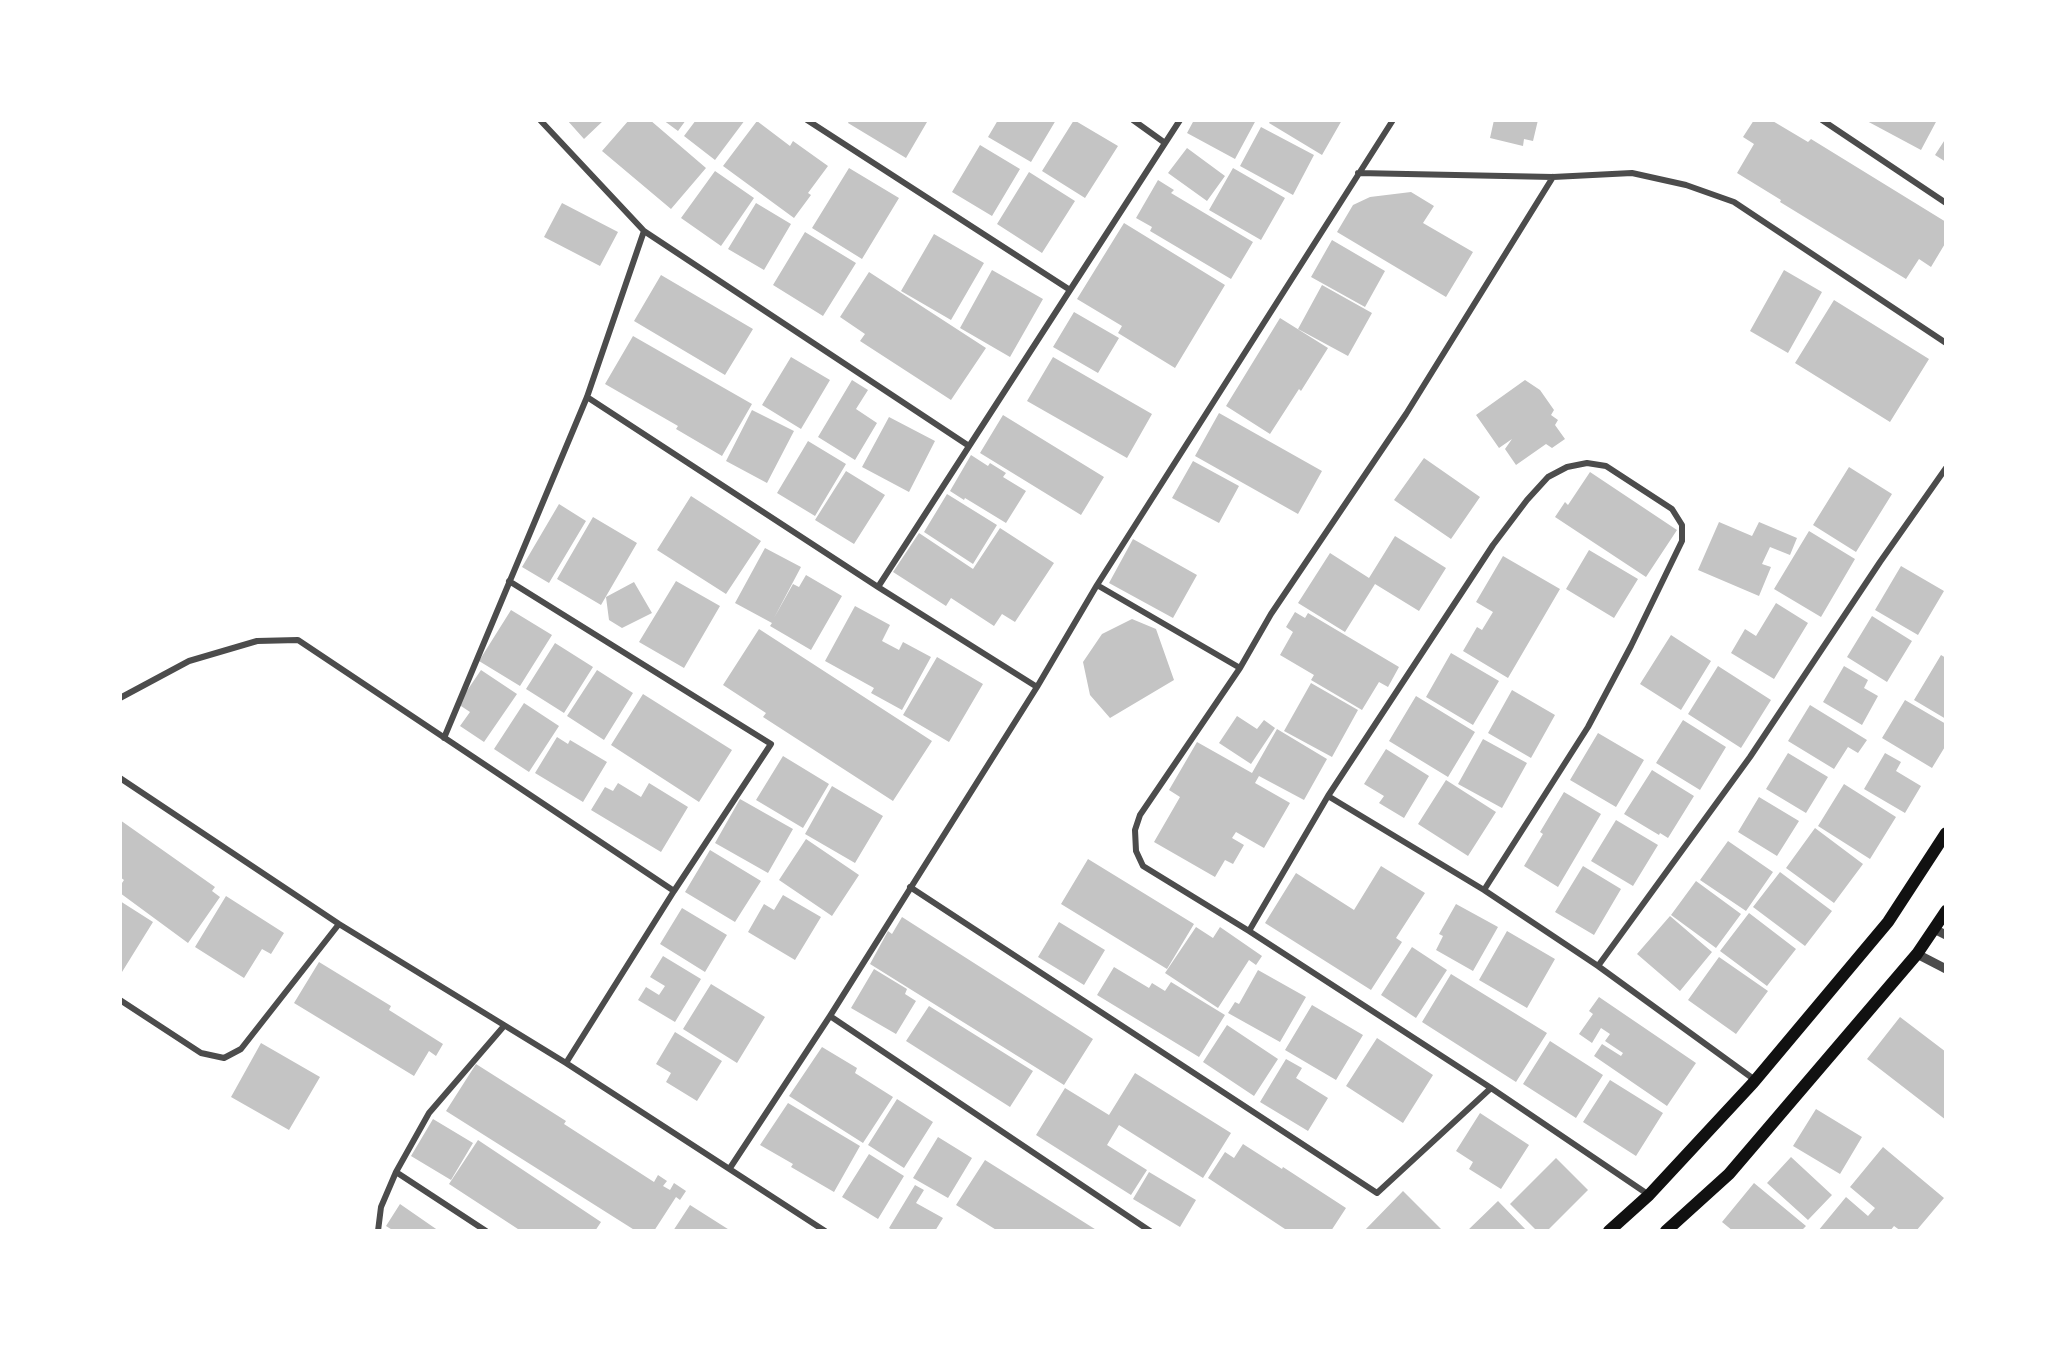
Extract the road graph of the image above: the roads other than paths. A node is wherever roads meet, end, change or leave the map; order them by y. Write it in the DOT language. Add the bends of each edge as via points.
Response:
graph roads {
  1 [pos="540,120"];
  2 [pos="807,120"];
  3 [pos="1133,120"];
  4 [pos="1180,120"];
  5 [pos="1393,120"];
  6 [pos="1822,120"];
  7 [pos="1165,143"];
  8 [pos="1358,173"];
  9 [pos="1553,177"];
  10 [pos="1946,203"];
  11 [pos="644,231"];
  12 [pos="1070,290"];
  13 [pos="1946,344"];
  14 [pos="588,397"];
  15 [pos="969,446"];
  16 [pos="1946,468"];
  17 [pos="509,581"];
  18 [pos="1098,585"];
  19 [pos="878,587"];
  20 [pos="1240,668"];
  21 [pos="1037,687"];
  22 [pos="120,698"];
  23 [pos="444,738"];
  24 [pos="120,778"];
  25 [pos="1328,796"];
  26 [pos="1946,833"];
  27 [pos="910,887"];
  28 [pos="1484,890"];
  29 [pos="674,891"];
  30 [pos="1946,911"];
  31 [pos="339,924"];
  32 [pos="1934,928"];
  33 [pos="1249,931"];
  34 [pos="1946,935"];
  35 [pos="1917,954"];
  36 [pos="1598,966"];
  37 [pos="1946,969"];
  38 [pos="120,1000"];
  39 [pos="830,1016"];
  40 [pos="504,1026"];
  41 [pos="566,1063"];
  42 [pos="1755,1080"];
  43 [pos="1491,1088"];
  44 [pos="730,1168"];
  45 [pos="396,1172"];
  46 [pos="1649,1195"];
  47 [pos="378,1231"];
  48 [pos="486,1231"];
  49 [pos="825,1231"];
  50 [pos="1150,1231"];
  51 [pos="1609,1231"];
  52 [pos="1666,1231"];
  1 -- 11 [label="street"];
  2 -- 12 [label="street"];
  3 -- 7 [label="street"];
  4 -- 7 [label="street"];
  5 -- 8 [label="street"];
  6 -- 10 [label="street"];
  7 -- 12 [label="street"];
  8 -- 9 [label="street"];
  8 -- 18 [label="street"];
  9 -- 13 [label="street" via="1632,173 1686,185 1734,202"];
  9 -- 20 [label="street" via="1406,414 1271,614"];
  11 -- 14 [label="street"];
  11 -- 15 [label="street"];
  12 -- 15 [label="street"];
  14 -- 17 [label="street"];
  14 -- 19 [label="street"];
  15 -- 19 [label="street"];
  16 -- 36 [label="street" via="1750,757"];
  17 -- 23 [label="street"];
  17 -- 29 [label="street" via="771,744"];
  18 -- 20 [label="street"];
  18 -- 21 [label="street"];
  19 -- 21 [label="street"];
  20 -- 33 [label="street" via="1140,815 1135,830 1136,851 1143,866"];
  21 -- 27 [label="street"];
  22 -- 23 [label="street" via="189,661 257,641 298,640"];
  23 -- 29 [label="street"];
  24 -- 31 [label="street"];
  25 -- 28 [label="street"];
  25 -- 28 [label="street" via="1493,545 1527,500 1548,477 1567,467 1587,463 1606,466 1672,509 1682,525 1682,541 1588,727"];
  25 -- 33 [label="street"];
  26 -- 42 [label="main road" via="1888,922"];
  27 -- 39 [label="street"];
  27 -- 43 [label="street" via="1377,1193"];
  28 -- 36 [label="street"];
  29 -- 41 [label="street"];
  30 -- 32 [label="main road"];
  31 -- 38 [label="street" via="241,1049 224,1058 201,1053"];
  31 -- 40 [label="street"];
  32 -- 34 [label="street"];
  32 -- 35 [label="main road"];
  33 -- 43 [label="street"];
  35 -- 37 [label="street"];
  35 -- 52 [label="main road" via="1729,1174"];
  36 -- 42 [label="street"];
  39 -- 44 [label="street"];
  39 -- 50 [label="street"];
  40 -- 41 [label="street"];
  40 -- 45 [label="street" via="429,1113"];
  41 -- 44 [label="street"];
  42 -- 46 [label="main road"];
  43 -- 46 [label="street"];
  44 -- 49 [label="street"];
  45 -- 47 [label="street" via="381,1207"];
  45 -- 48 [label="street"];
  46 -- 51 [label="main road"];
}
